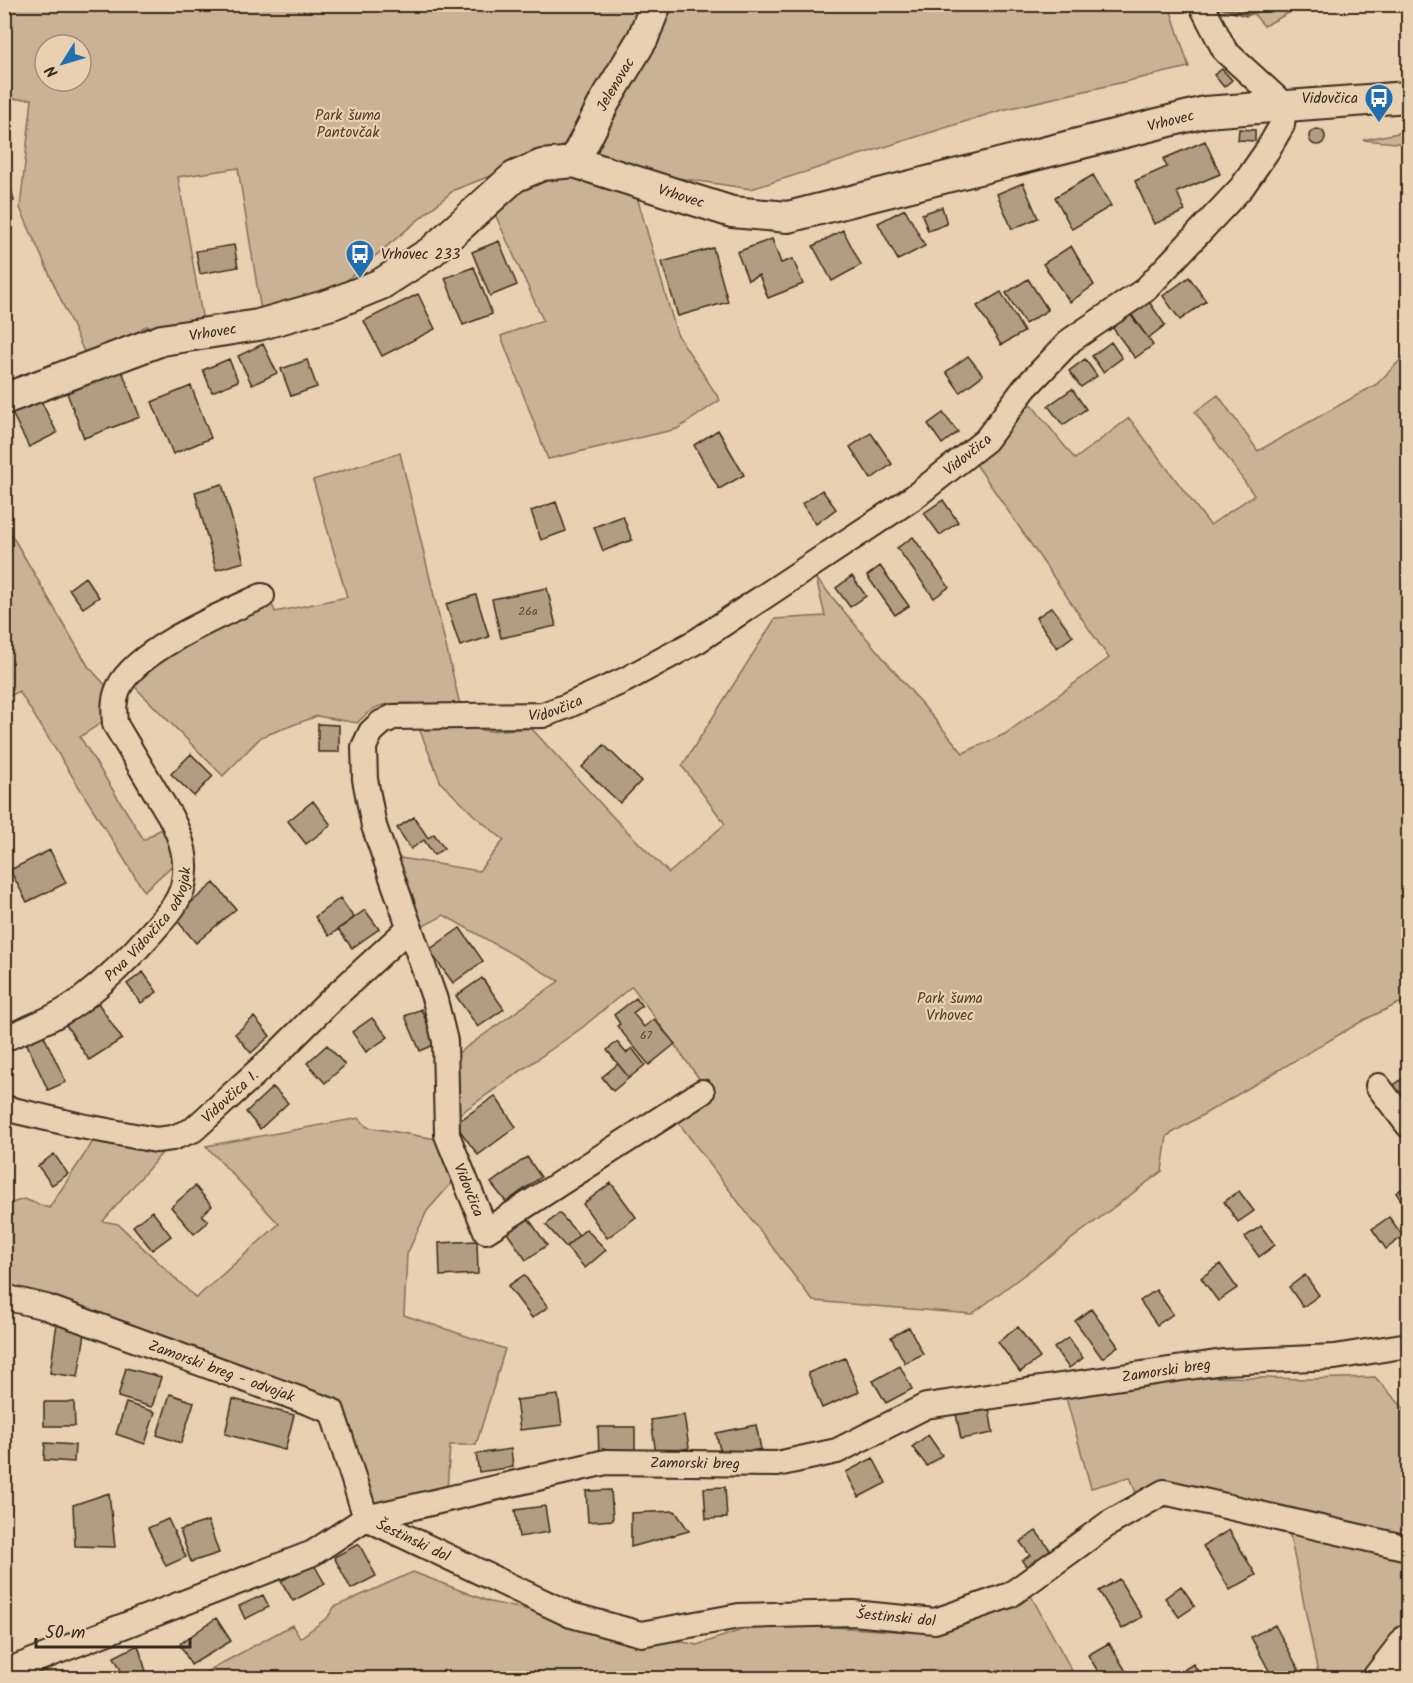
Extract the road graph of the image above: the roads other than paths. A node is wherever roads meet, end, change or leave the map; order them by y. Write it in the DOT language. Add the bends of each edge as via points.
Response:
graph roads {
  1 [pos="656,4"];
  2 [pos="1201,4"];
  3 [pos="1408,97"];
  4 [pos="1284,105"];
  5 [pos="574,162"];
  6 [pos="4,399"];
  7 [pos="262,596"];
  8 [pos="409,928"];
  9 [pos="4,1039"];
  10 [pos="1378,1086"];
  11 [pos="702,1092"];
  12 [pos="4,1108"];
  13 [pos="1408,1125"];
  14 [pos="4,1297"];
  15 [pos="1408,1345"];
  16 [pos="366,1518"];
  17 [pos="1408,1548"];
  18 [pos="1408,1640"];
  19 [pos="4,1672"];
  20 [pos="1378,1678"];
  1 -- 5 [label="street, Jelenovac" via="643,38"];
  2 -- 4 [label="street" via="1225,51"];
  3 -- 4 [label="street, Vrhovec"];
  4 -- 5 [label="street, Vrhovec" via="1205,112 788,217 732,212"];
  4 -- 8 [label="street, Vidovčica" via="1282,125 1242,188 1146,290 1071,340 1025,388 986,440 914,497 697,641 626,680 567,706 543,715 393,717 371,732 364,747 365,779 374,826"];
  5 -- 6 [label="street, Vrhovec" via="542,165 514,177 431,252 381,284 338,302 258,325 162,340"];
  7 -- 9 [label="street, Prva Vidovčica odvojak" via="192,628 136,666 117,690 115,724 170,816 185,851 179,897 124,963 82,999 44,1022"];
  8 -- 11 [label="street, Vidovčica" via="445,1041 447,1136 486,1231"];
  8 -- 12 [label="street, Vidovčica I." via="193,1130 156,1140"];
  10 -- 13 [label="street"];
  14 -- 16 [label="street, Zamorski breg - odvojak" via="46,1307 332,1411"];
  15 -- 16 [label="street, Zamorski breg" via="1335,1357 1223,1362 926,1406 837,1451 787,1462 606,1461"];
  16 -- 17 [label="street, Šestinski dol" via="571,1615 641,1634 739,1616 853,1613 935,1621 1010,1595 1108,1524 1164,1492"];
  16 -- 19 [label="street, Zamorski breg" via="313,1553"];
  18 -- 20 [label="street"];
}
